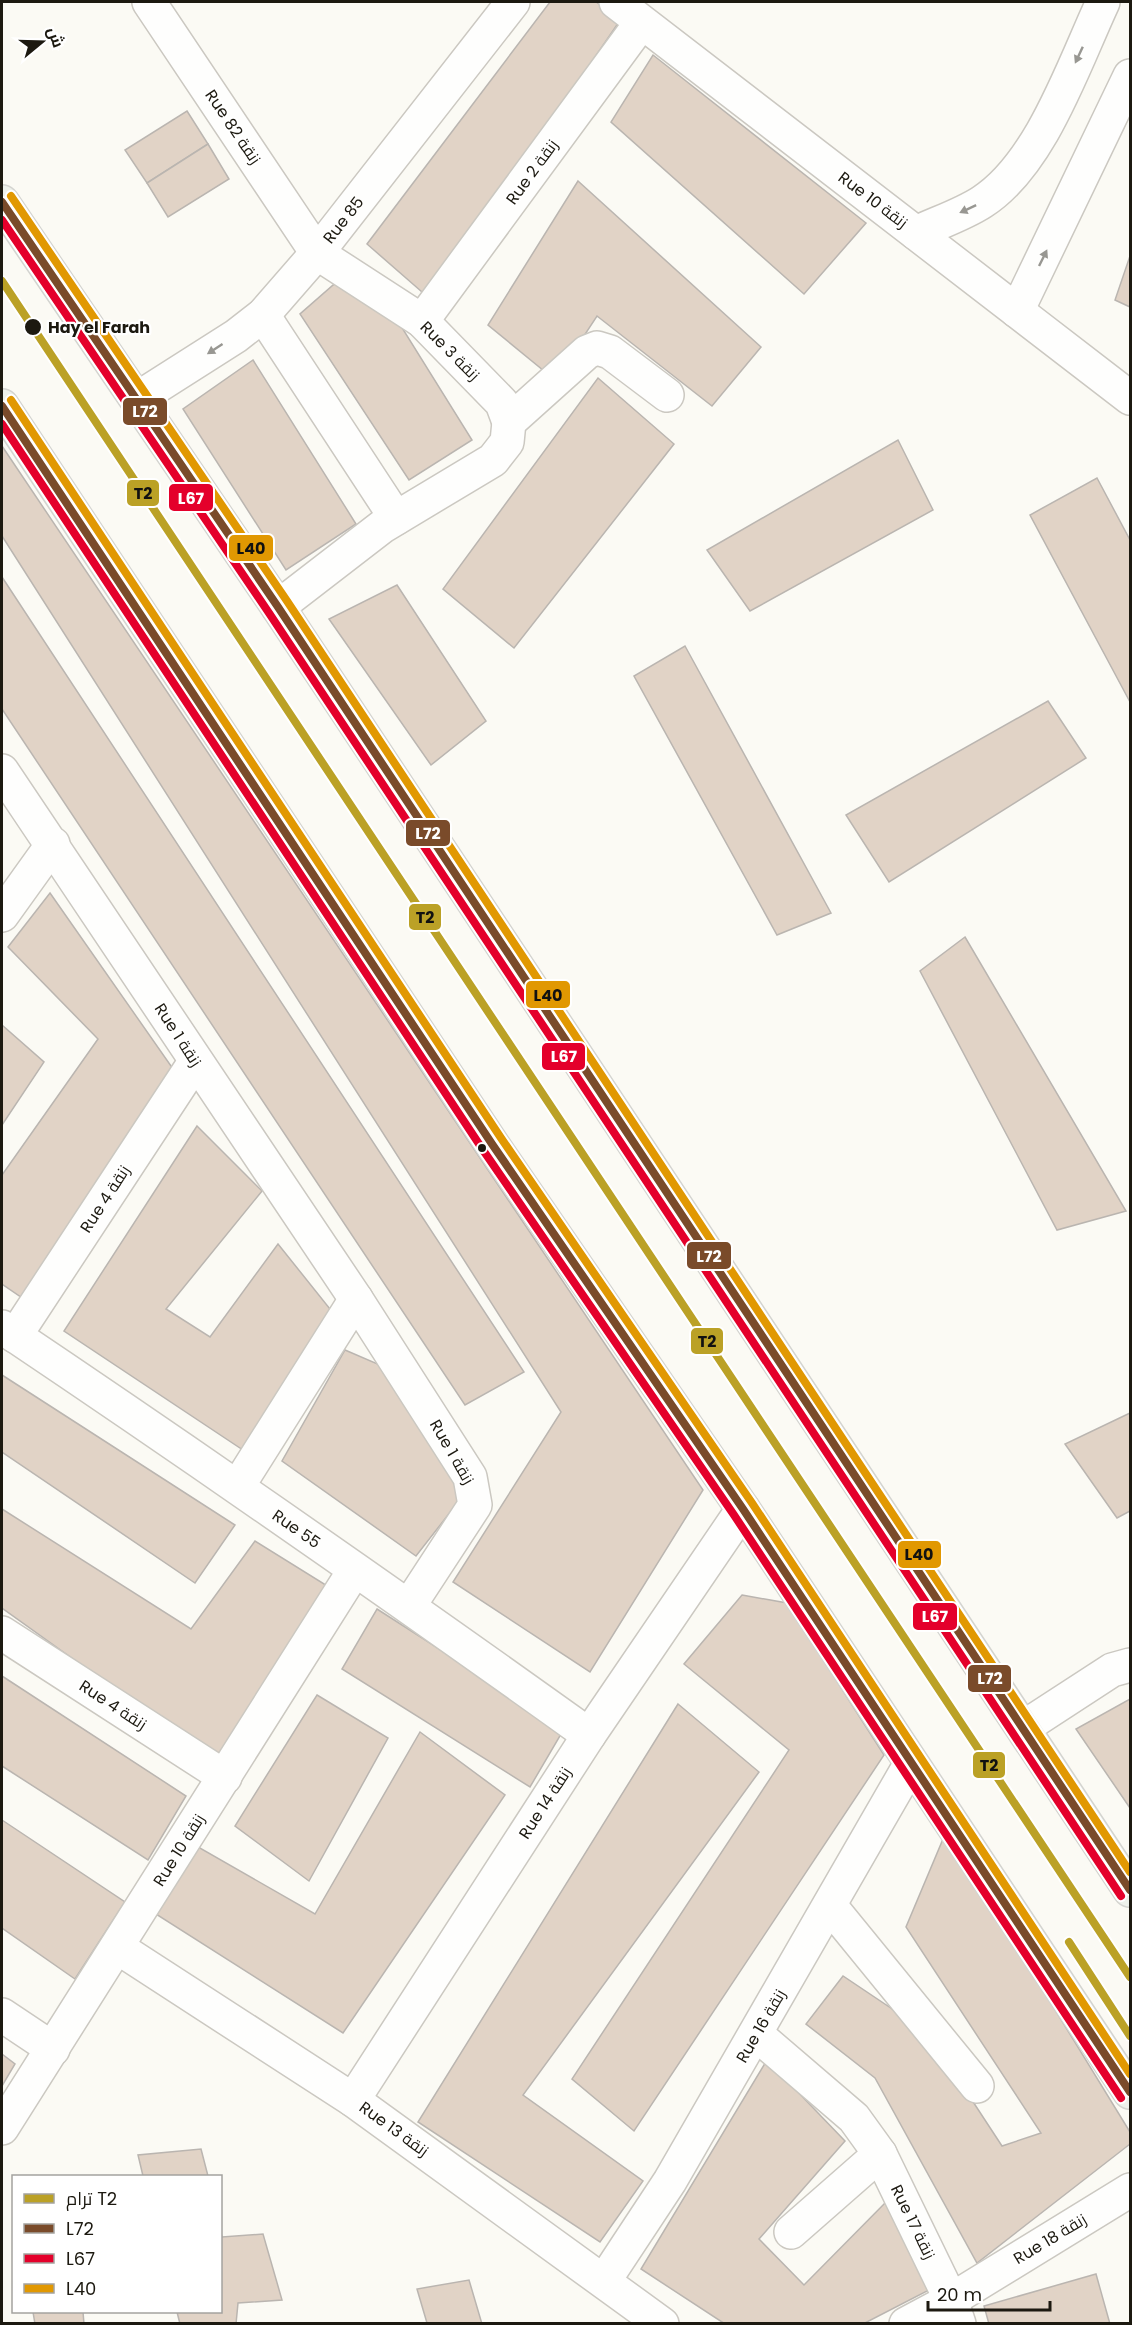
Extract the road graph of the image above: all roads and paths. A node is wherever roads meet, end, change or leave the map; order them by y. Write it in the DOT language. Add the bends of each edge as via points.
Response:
graph roads {
  1 [pos="149,2"];
  2 [pos="513,2"];
  3 [pos="616,2"];
  4 [pos="1103,2"];
  5 [pos="641,23"];
  6 [pos="1131,76"];
  7 [pos="2,202"];
  8 [pos="916,233"];
  9 [pos="317,253"];
  10 [pos="1017,311"];
  11 [pos="257,320"];
  12 [pos="422,321"];
  13 [pos="667,394"];
  14 [pos="1131,398"];
  15 [pos="137,399"];
  16 [pos="2,406"];
  17 [pos="508,422"];
  18 [pos="389,522"];
  19 [pos="278,607"];
  20 [pos="2,771"];
  21 [pos="52,844"];
  22 [pos="2,915"];
  23 [pos="195,1062"];
  24 [pos="356,1299"];
  25 [pos="8,1332"];
  26 [pos="238,1486"];
  27 [pos="743,1509"];
  28 [pos="354,1572"];
  29 [pos="409,1606"];
  30 [pos="2,1634"];
  31 [pos="1131,1665"];
  32 [pos="1023,1728"];
  33 [pos="589,1735"];
  34 [pos="910,1765"];
  35 [pos="225,1777"];
  36 [pos="1131,1890"];
  37 [pos="831,1907"];
  38 [pos="117,1947"];
  39 [pos="2,2014"];
  40 [pos="756,2034"];
  41 [pos="53,2049"];
  42 [pos="977,2086"];
  43 [pos="1131,2092"];
  44 [pos="353,2100"];
  45 [pos="2,2128"];
  46 [pos="880,2154"];
  47 [pos="1131,2190"];
  48 [pos="791,2232"];
  49 [pos="604,2281"];
  50 [pos="955,2312"];
  51 [pos="662,2324"];
  52 [pos="906,2324"];
  1 -- 9 [label="street, Rue 82 زنقة"];
  2 -- 9 [label="street, Rue 85"];
  3 -- 5 [label="street, Rue 10 زنقة"];
  4 -- 8 [label="street, one-way" via="1042,134 1015,174 982,202"];
  5 -- 8 [label="street, Rue 10 زنقة"];
  5 -- 12 [label="street, Rue 2 زنقة"];
  10 -- 6 [label="street, one-way"];
  7 -- 15 [label="main road"];
  8 -- 10 [label="street, Rue 10 زنقة"];
  9 -- 11 [label="street, Rue 85"];
  9 -- 12 [label="street, Rue 3 زنقة"];
  10 -- 14 [label="street, Rue 10 زنقة"];
  11 -- 15 [label="street, Rue 85, one-way"];
  11 -- 18 [label="street"];
  12 -- 17 [label="street, Rue 3 زنقة" via="502,403"];
  13 -- 17 [label="street" via="610,352 597,348 587,352"];
  15 -- 19 [label="main road"];
  16 -- 27 [label="main road" via="492,1144"];
  17 -- 18 [label="street" via="507,442 493,460"];
  18 -- 19 [label="street"];
  19 -- 32 [label="main road"];
  20 -- 21 [label="street, Rue 1 زنقة"];
  21 -- 22 [label="street"];
  21 -- 23 [label="street, Rue 1 زنقة"];
  23 -- 24 [label="street, Rue 1 زنقة"];
  23 -- 25 [label="street, Rue 4 زنقة"];
  24 -- 26 [label="street"];
  24 -- 29 [label="street, Rue 1 زنقة" via="470,1478 474,1492 474,1505 467,1520"];
  25 -- 26 [label="street, Rue 55"];
  26 -- 28 [label="street, Rue 55"];
  27 -- 33 [label="street, Rue 14 زنقة"];
  27 -- 34 [label="main road"];
  28 -- 29 [label="street, Rue 55"];
  28 -- 35 [label="street, Rue 10 زنقة"];
  29 -- 33 [label="street, Rue 55"];
  30 -- 35 [label="street, Rue 4 زنقة"];
  31 -- 32 [label="street" via="1112,1670"];
  32 -- 36 [label="main road"];
  33 -- 44 [label="street, Rue 14 زنقة"];
  34 -- 37 [label="street, Rue 16 زنقة"];
  34 -- 43 [label="main road"];
  35 -- 38 [label="street, Rue 10 زنقة"];
  37 -- 40 [label="street, Rue 16 زنقة"];
  37 -- 42 [label="street"];
  38 -- 41 [label="street, Rue 10 زنقة"];
  38 -- 44 [label="street, Rue 13 زنقة"];
  39 -- 41 [label="street"];
  40 -- 46 [label="street, Rue 17 زنقة" via="854,2118"];
  40 -- 49 [label="street, Rue 16 زنقة" via="670,2181"];
  41 -- 45 [label="street, Rue 10 زنقة"];
  44 -- 49 [label="street, Rue 13 زنقة"];
  46 -- 48 [label="street"];
  46 -- 50 [label="street, Rue 17 زنقة"];
  47 -- 50 [label="street, Rue 18 زنقة"];
  49 -- 51 [label="street, Rue 13 زنقة"];
  50 -- 52 [label="street, Rue 18 زنقة"];
}
